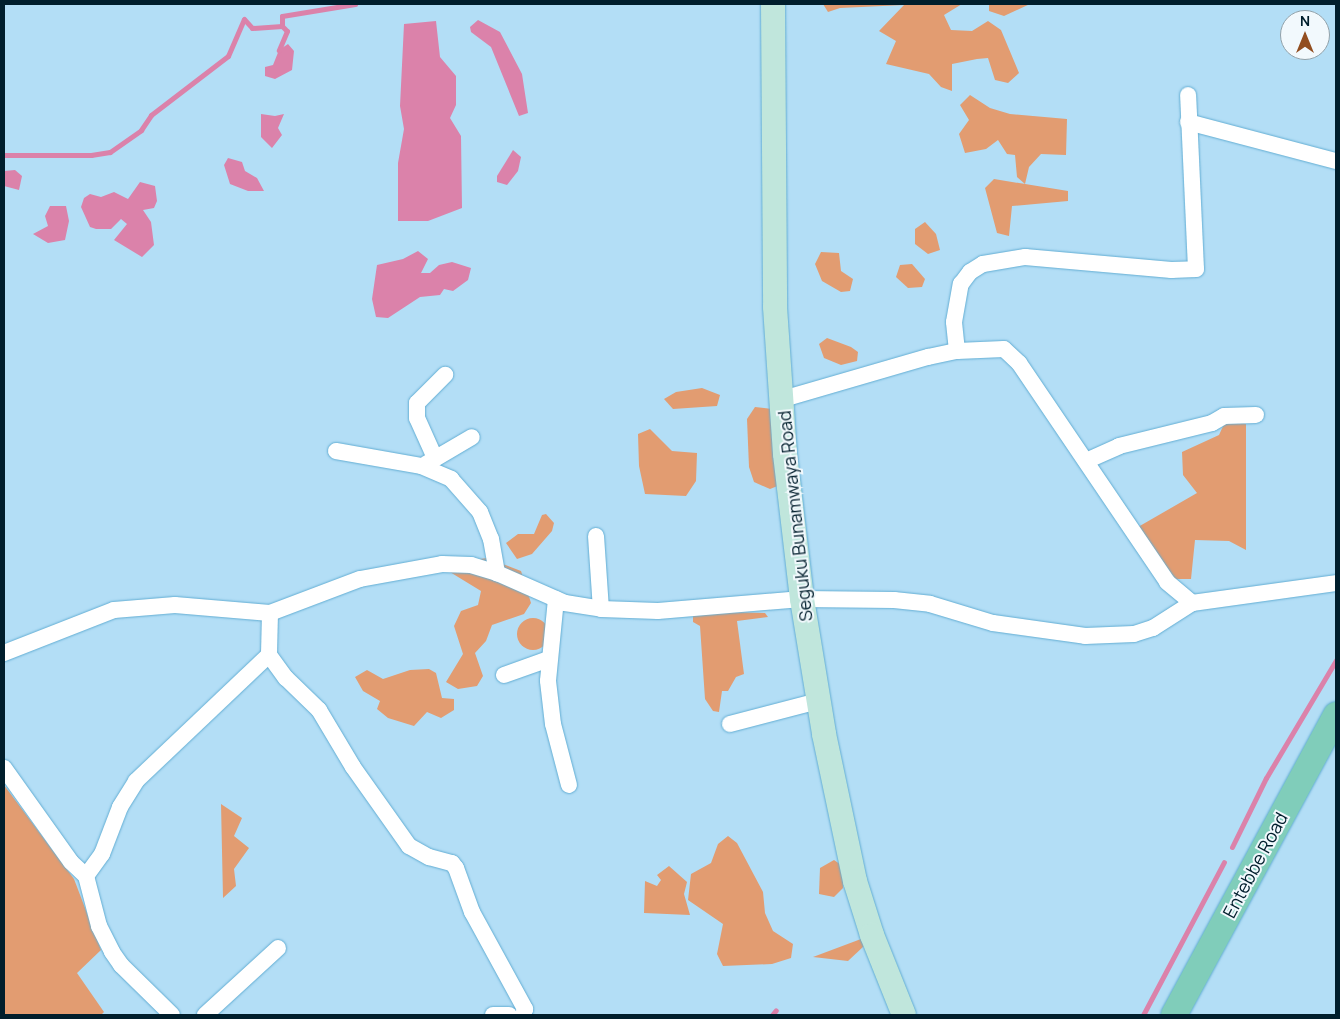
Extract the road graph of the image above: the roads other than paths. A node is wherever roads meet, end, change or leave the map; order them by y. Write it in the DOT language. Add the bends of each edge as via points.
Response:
graph roads {
  1 [pos="773,4"];
  2 [pos="1188,95"];
  3 [pos="1188,122"];
  4 [pos="1336,161"];
  5 [pos="957,351"];
  6 [pos="445,375"];
  7 [pos="783,399"];
  8 [pos="1256,415"];
  9 [pos="472,437"];
  10 [pos="336,452"];
  11 [pos="1086,461"];
  12 [pos="428,462"];
  13 [pos="596,536"];
  14 [pos="497,573"];
  15 [pos="1336,583"];
  16 [pos="556,599"];
  17 [pos="802,599"];
  18 [pos="1192,603"];
  19 [pos="601,609"];
  20 [pos="270,612"];
  21 [pos="4,653"];
  22 [pos="269,655"];
  23 [pos="549,659"];
  24 [pos="504,675"];
  25 [pos="818,701"];
  26 [pos="1336,715"];
  27 [pos="730,724"];
  28 [pos="4,768"];
  29 [pos="569,785"];
  30 [pos="86,876"];
  31 [pos="278,948"];
  32 [pos="172,1015"];
  33 [pos="205,1015"];
  34 [pos="493,1015"];
  35 [pos="509,1015"];
  36 [pos="523,1015"];
  37 [pos="904,1015"];
  38 [pos="1174,1015"];
  1 -- 7 [label="main road, Seguku Bunamwaya Road" via="775,307"];
  2 -- 3 [label="street"];
  3 -- 4 [label="street"];
  3 -- 5 [label="street" via="1196,269 1171,270 1025,257 983,264 970,272 961,284 954,322"];
  5 -- 7 [label="street"];
  5 -- 11 [label="street" via="991,348 1011,353"];
  6 -- 12 [label="street" via="416,403"];
  7 -- 17 [label="main road, Seguku Bunamwaya Road" via="785,454"];
  8 -- 11 [label="street" via="1224,416 1212,423 1119,446"];
  9 -- 12 [label="street"];
  10 -- 12 [label="street"];
  11 -- 18 [label="street" via="1167,582"];
  12 -- 14 [label="street" via="451,479 480,512 491,538"];
  13 -- 19 [label="street"];
  14 -- 16 [label="street"];
  14 -- 20 [label="street" via="462,565 408,568 360,580"];
  15 -- 18 [label="street"];
  16 -- 19 [label="street"];
  16 -- 23 [label="street"];
  17 -- 18 [label="street" via="924,602 993,623 1085,636 1134,634 1153,628"];
  17 -- 19 [label="street" via="658,611"];
  17 -- 25 [label="main road, Seguku Bunamwaya Road"];
  20 -- 21 [label="street" via="175,605 114,610"];
  20 -- 22 [label="street"];
  22 -- 30 [label="street" via="136,781 120,807 102,854"];
  22 -- 36 [label="street" via="286,678 319,710 409,846 428,857 452,863 456,868 472,912 525,1009"];
  23 -- 24 [label="street"];
  23 -- 29 [label="street" via="552,724"];
  25 -- 27 [label="street"];
  25 -- 37 [label="main road, Seguku Bunamwaya Road" via="855,881 872,935"];
  26 -- 38 [label="main road, Entebbe Road"];
  28 -- 30 [label="street" via="71,862"];
  30 -- 32 [label="street" via="106,942 121,965"];
  31 -- 33 [label="street"];
  34 -- 35 [label="street"];
}
